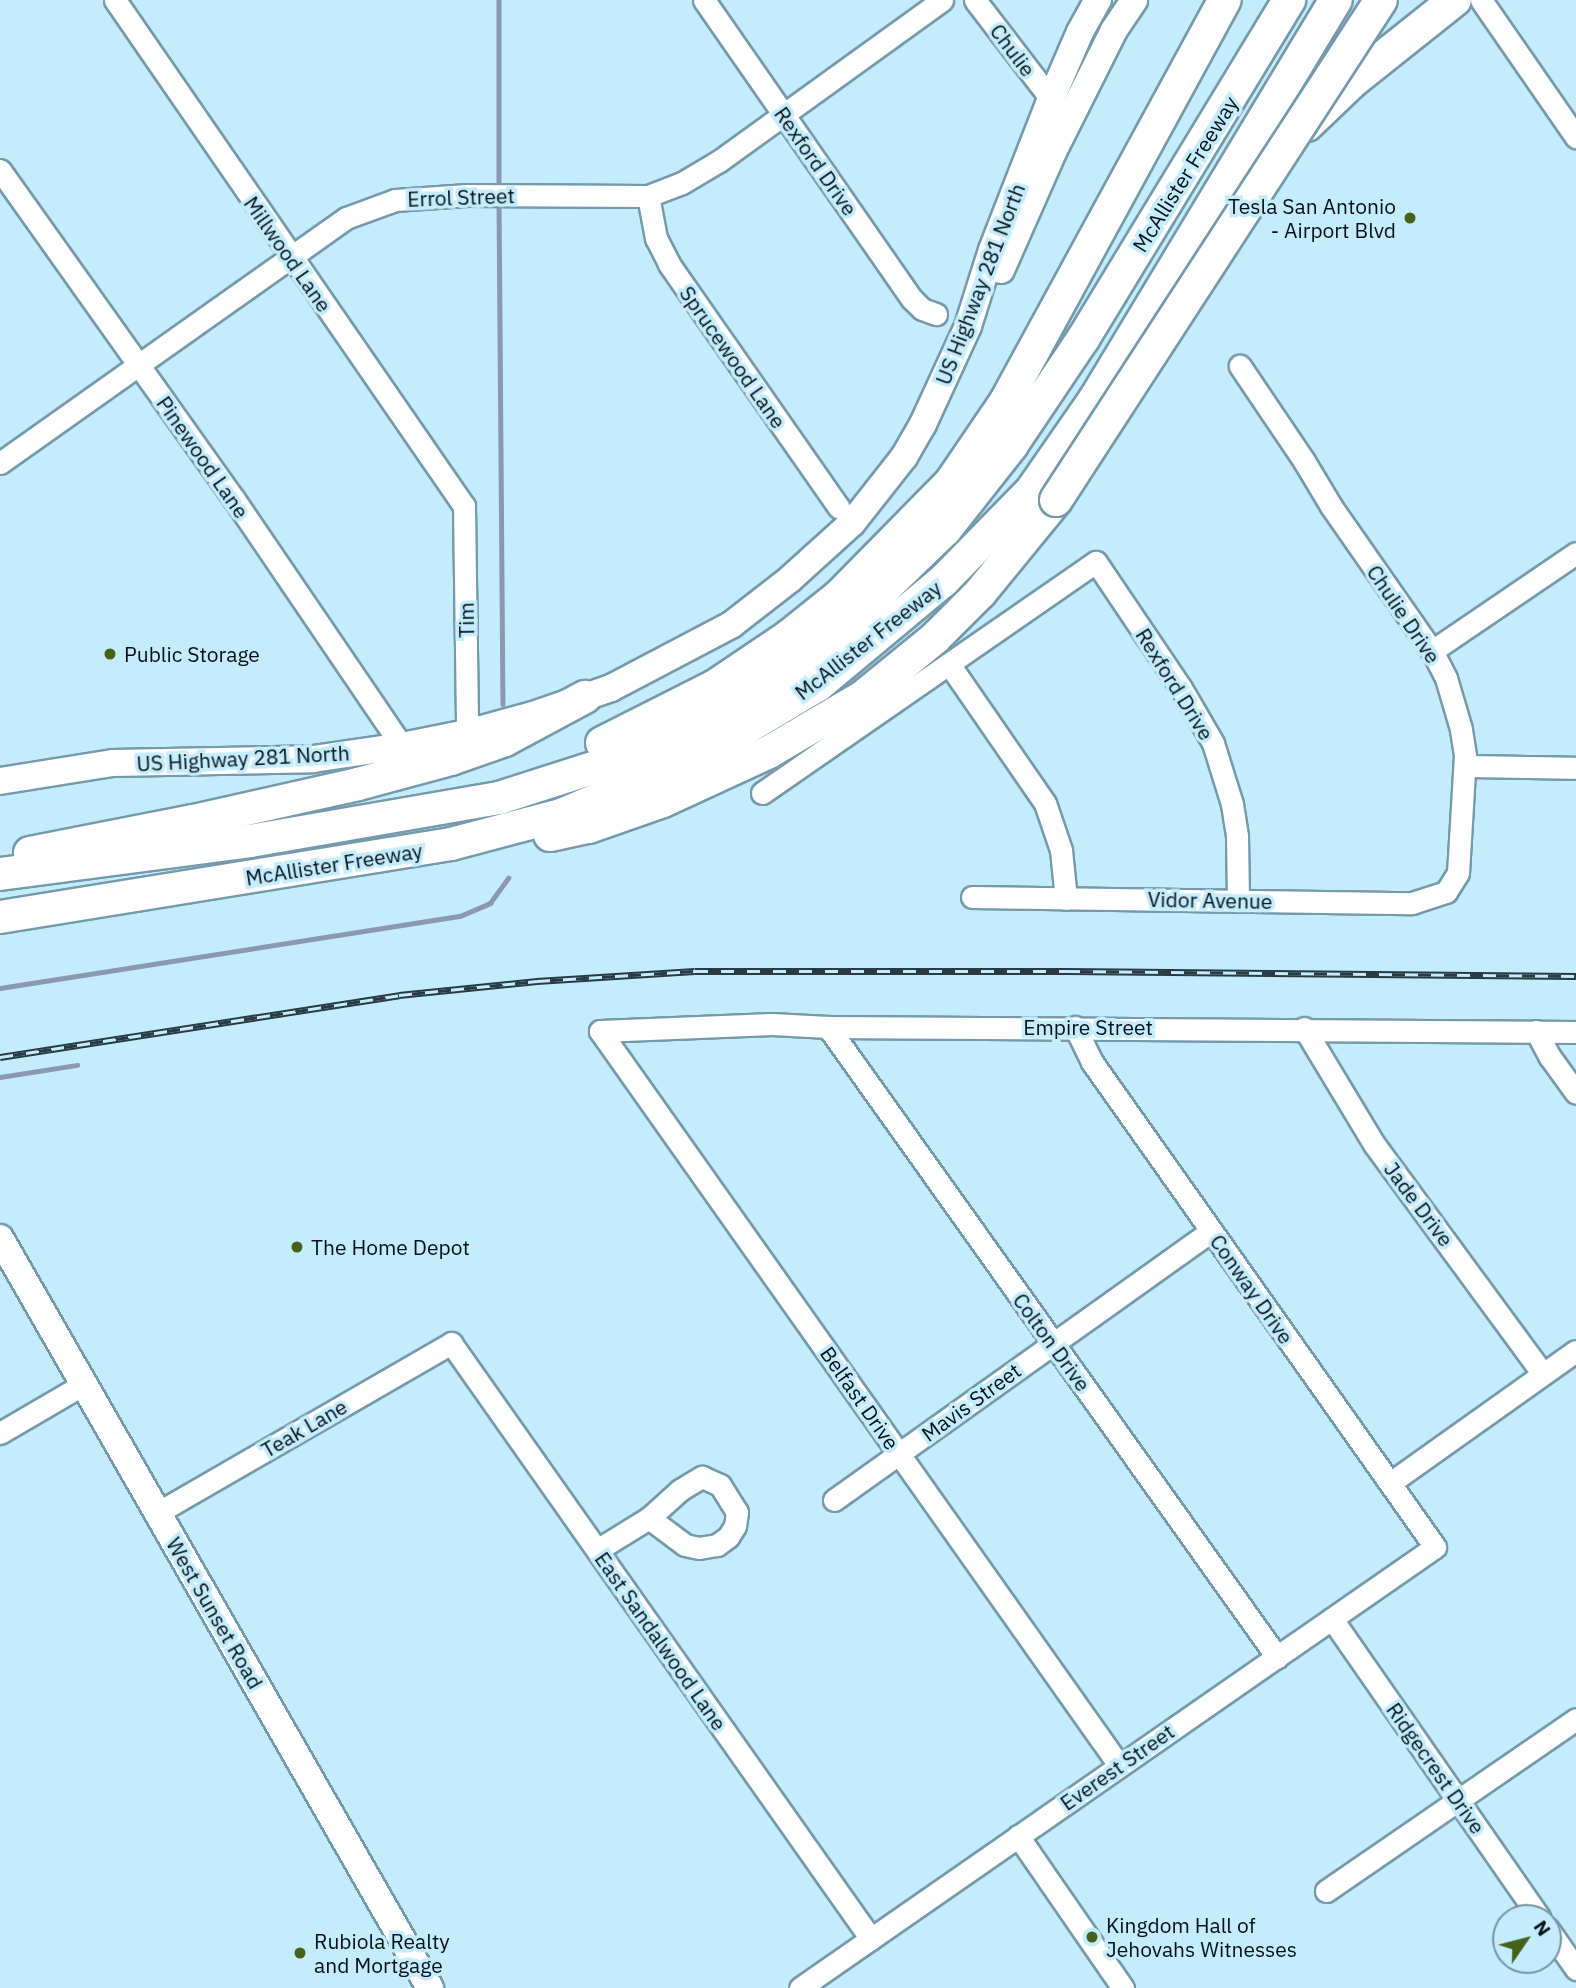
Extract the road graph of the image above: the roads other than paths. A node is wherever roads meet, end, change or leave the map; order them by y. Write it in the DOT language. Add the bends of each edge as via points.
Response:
graph roads {
  1 [pos="115,0"];
  2 [pos="704,0"];
  3 [pos="942,0"];
  4 [pos="975,0"];
  5 [pos="1098,0"];
  6 [pos="1134,0"];
  7 [pos="1225,0"];
  8 [pos="1289,0"];
  9 [pos="1336,0"];
  10 [pos="1381,0"];
  11 [pos="1455,0"];
  12 [pos="1480,0"];
  13 [pos="1051,99"];
  14 [pos="783,114"];
  15 [pos="1576,137"];
  16 [pos="0,170"];
  17 [pos="648,196"];
  18 [pos="289,256"];
  19 [pos="1168,275"];
  20 [pos="936,314"];
  21 [pos="968,326"];
  22 [pos="139,366"];
  23 [pos="1240,366"];
  24 [pos="0,463"];
  25 [pos="464,506"];
  26 [pos="839,508"];
  27 [pos="1576,553"];
  28 [pos="1432,651"];
  29 [pos="949,664"];
  30 [pos="585,697"];
  31 [pos="467,733"];
  32 [pos="402,746"];
  33 [pos="1465,766"];
  34 [pos="1576,768"];
  35 [pos="0,781"];
  36 [pos="762,793"];
  37 [pos="250,841"];
  38 [pos="423,849"];
  39 [pos="0,860"];
  40 [pos="0,874"];
  41 [pos="1446,892"];
  42 [pos="972,897"];
  43 [pos="1238,899"];
  44 [pos="1066,900"];
  45 [pos="0,917"];
  46 [pos="828,1027"];
  47 [pos="1075,1027"];
  48 [pos="1304,1028"];
  49 [pos="600,1031"];
  50 [pos="1536,1031"];
  51 [pos="1576,1032"];
  52 [pos="1576,1093"];
  53 [pos="1210,1231"];
  54 [pos="0,1238"];
  55 [pos="452,1343"];
  56 [pos="1053,1344"];
  57 [pos="1576,1351"];
  58 [pos="1543,1374"];
  59 [pos="84,1384"];
  60 [pos="0,1433"];
  61 [pos="900,1454"];
  62 [pos="1390,1483"];
  63 [pos="834,1500"];
  64 [pos="157,1513"];
  65 [pos="649,1518"];
  66 [pos="1435,1547"];
  67 [pos="597,1550"];
  68 [pos="1332,1619"];
  69 [pos="1276,1657"];
  70 [pos="1576,1719"];
  71 [pos="1119,1765"];
  72 [pos="1458,1800"];
  73 [pos="1018,1836"];
  74 [pos="1326,1891"];
  75 [pos="1531,1904"];
  76 [pos="871,1939"];
  77 [pos="1562,1949"];
  78 [pos="1576,1969"];
  79 [pos="430,1988"];
  80 [pos="800,1988"];
  81 [pos="1123,1988"];
  1 -- 18 [label="street, Millwood Lane"];
  2 -- 14 [label="street, Rexford Drive"];
  3 -- 14 [label="street, Errol Street"];
  4 -- 13 [label="street, Chulie"];
  5 -- 13 [label="main road, US Highway 281 North"];
  6 -- 21 [label="main road" via="1053,152 1008,258"];
  7 -- 37 [label="highway" via="1006,401 951,482 839,596 715,686 580,753"];
  8 -- 37 [label="highway, McAllister Freeway" via="1089,330 1012,446 945,530 823,642 737,700 611,762 499,798"];
  9 -- 19 [label="highway, McAllister Freeway"];
  10 -- 38 [label="highway, bridge" via="1056,500 980,593 935,638 863,696 769,752 663,801 589,827 493,846"];
  11 -- 19 [label="highway" via="1353,81 1306,125 1241,190"];
  12 -- 15 [label="street"];
  13 -- 21 [label="main road, US Highway 281 North" via="992,250"];
  14 -- 17 [label="street, Errol Street" via="719,161"];
  14 -- 20 [label="street, Rexford Drive" via="912,299"];
  16 -- 22 [label="street, Pinewood Lane"];
  17 -- 18 [label="street, Errol Street" via="467,195 395,200 346,218"];
  17 -- 26 [label="street, Sprucewood Lane" via="656,238 668,264"];
  18 -- 22 [label="street, Errol Street"];
  18 -- 25 [label="street, Millwood Lane"];
  19 -- 38 [label="highway, McAllister Freeway" via="1095,399 1031,490 943,581 818,685 724,740 573,811"];
  21 -- 30 [label="main road, US Highway 281 North" via="904,457 852,523 731,625 639,675"];
  22 -- 24 [label="street, Errol Street"];
  22 -- 32 [label="street, Pinewood Lane"];
  23 -- 28 [label="street, Chulie Drive"];
  25 -- 31 [label="street, Tim"];
  27 -- 28 [label="street"];
  28 -- 33 [label="street, Chulie Drive" via="1455,703"];
  29 -- 36 [label="street"];
  29 -- 43 [label="street, Rexford Drive" via="1096,562 1213,743 1236,825"];
  29 -- 44 [label="street" via="1045,803 1061,849"];
  30 -- 31 [label="main road, US Highway 281 North"];
  30 -- 39 [label="highway" via="505,740 451,759 359,784"];
  31 -- 32 [label="main road, US Highway 281 North"];
  32 -- 35 [label="main road, US Highway 281 North" via="313,759 113,764"];
  33 -- 34 [label="street"];
  33 -- 41 [label="street, Chulie Drive" via="1461,859"];
  37 -- 40 [label="highway, McAllister Freeway"];
  38 -- 45 [label="highway, McAllister Freeway"];
  41 -- 43 [label="street, Vidor Avenue" via="1412,903"];
  42 -- 44 [label="street, Vidor Avenue"];
  43 -- 44 [label="street, Vidor Avenue"];
  46 -- 47 [label="street, Empire Street"];
  46 -- 49 [label="street, Empire Street" via="772,1024"];
  46 -- 56 [label="street, Colton Drive"];
  47 -- 48 [label="street, Empire Street"];
  47 -- 53 [label="street, Conway Drive" via="1092,1062"];
  48 -- 50 [label="street, Empire Street"];
  48 -- 58 [label="street, Jade Drive" via="1374,1143"];
  49 -- 61 [label="street, Belfast Drive"];
  50 -- 51 [label="street, Empire Street"];
  50 -- 52 [label="street"];
  53 -- 56 [label="street, Mavis Street"];
  53 -- 62 [label="street, Conway Drive"];
  54 -- 59 [label="main road, West Sunset Road"];
  55 -- 64 [label="street, Teak Lane"];
  55 -- 67 [label="street, East Sandalwood Lane"];
  56 -- 61 [label="street, Mavis Street"];
  56 -- 69 [label="street, Colton Drive"];
  57 -- 58 [label="street"];
  58 -- 62 [label="street"];
  59 -- 60 [label="street"];
  59 -- 64 [label="main road, West Sunset Road"];
  61 -- 63 [label="street, Mavis Street"];
  61 -- 71 [label="street, Belfast Drive"];
  62 -- 66 [label="street, Conway Drive"];
  64 -- 79 [label="main road, West Sunset Road"];
  65 -- 67 [label="street"];
  66 -- 68 [label="street, Everest Street"];
  67 -- 76 [label="street, East Sandalwood Lane"];
  68 -- 69 [label="street, Everest Street"];
  68 -- 72 [label="street, Ridgecrest Drive"];
  69 -- 71 [label="street, Everest Street"];
  70 -- 72 [label="street"];
  71 -- 73 [label="street, Everest Street"];
  72 -- 74 [label="street"];
  72 -- 75 [label="street, Ridgecrest Drive"];
  73 -- 76 [label="street, Everest Street"];
  73 -- 81 [label="street"];
  76 -- 80 [label="street, Everest Street"];
  77 -- 78 [label="street"];
}
